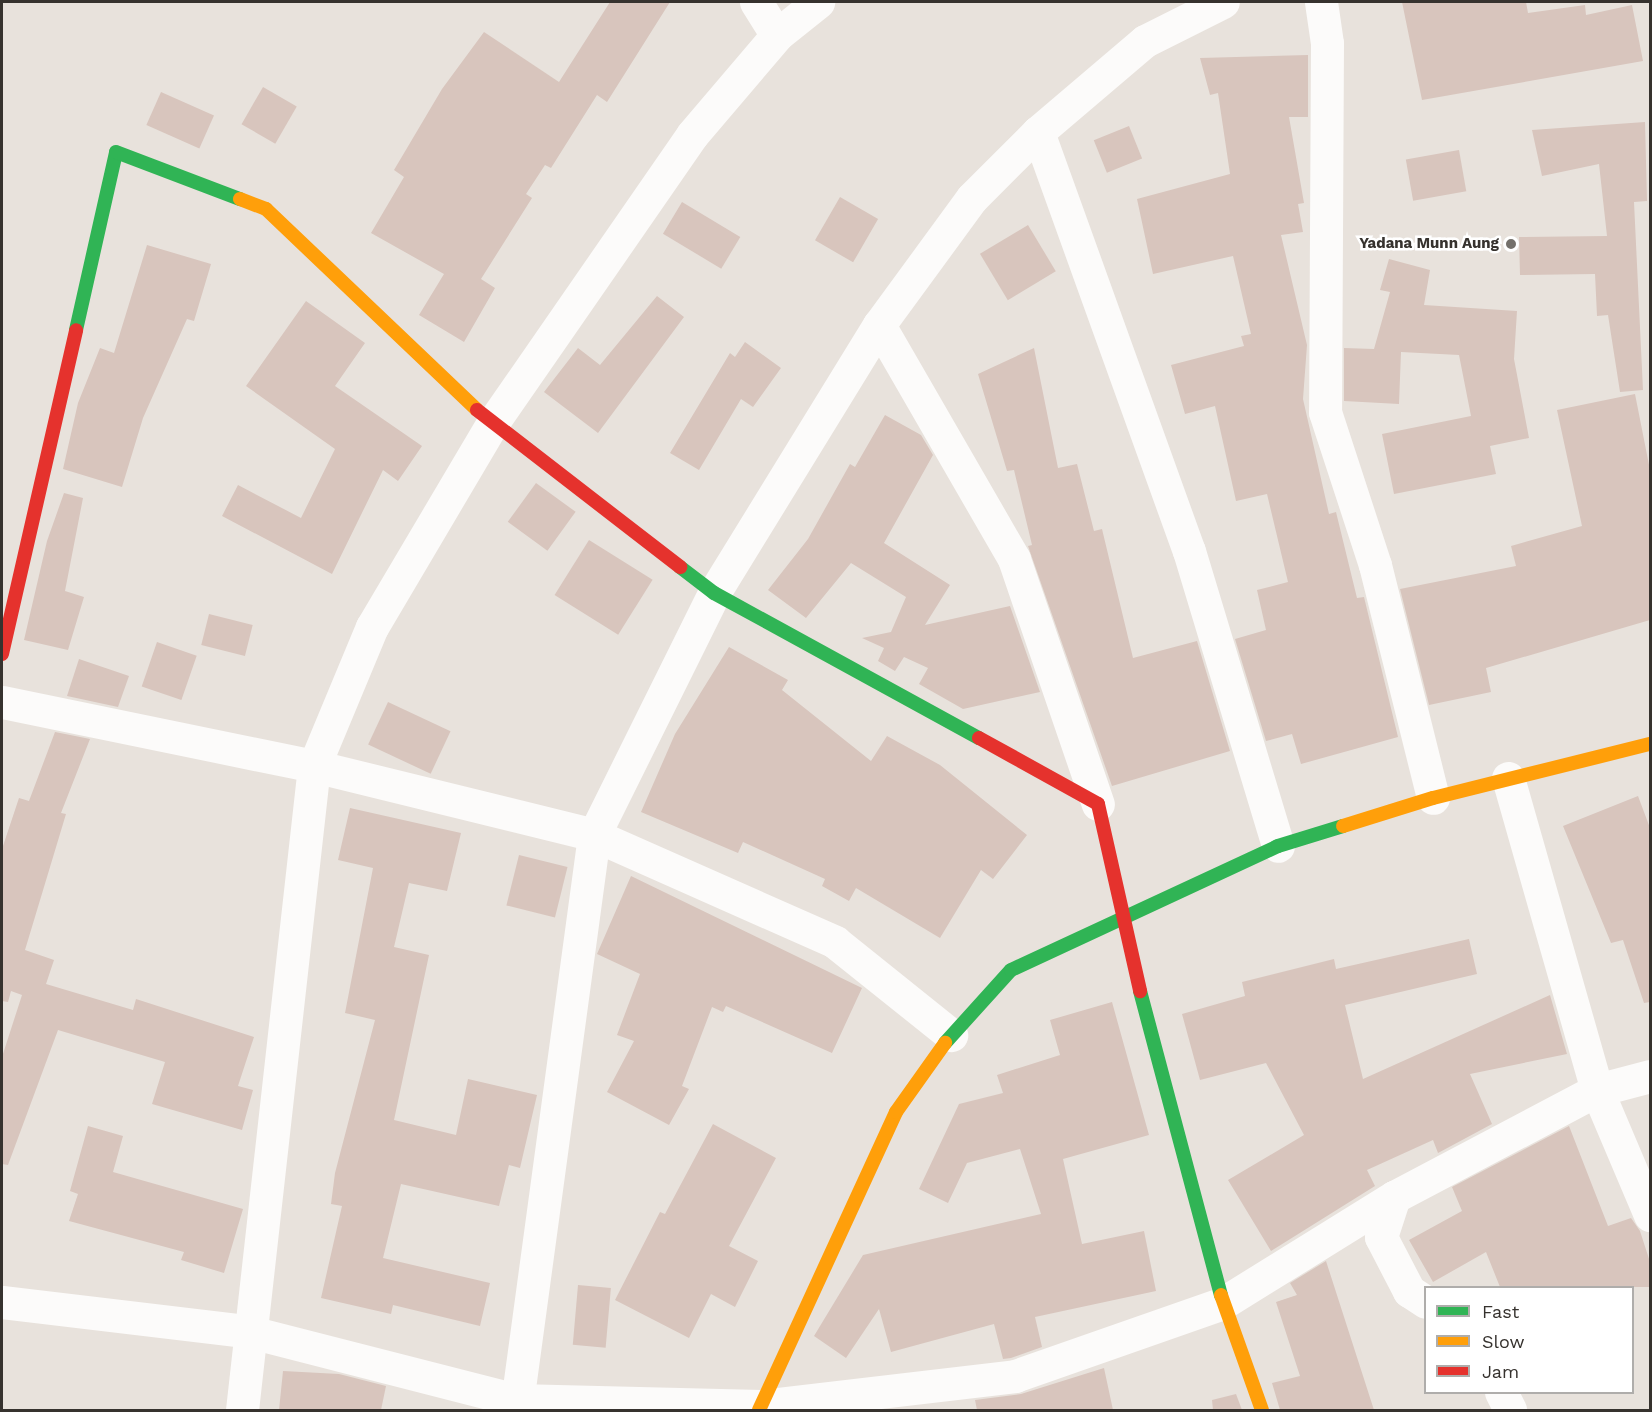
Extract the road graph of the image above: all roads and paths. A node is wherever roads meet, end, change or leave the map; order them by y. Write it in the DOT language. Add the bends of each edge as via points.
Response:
graph roads {
  1 [pos="756,2"];
  2 [pos="818,2"];
  3 [pos="1223,2"];
  4 [pos="1321,2"];
  5 [pos="777,35"];
  6 [pos="1038,132"];
  7 [pos="879,325"];
  8 [pos="492,424"];
  9 [pos="714,593"];
  10 [pos="2,654"];
  11 [pos="2,702"];
  12 [pos="1650,744"];
  13 [pos="314,766"];
  14 [pos="1508,778"];
  15 [pos="1433,798"];
  16 [pos="1098,804"];
  17 [pos="594,835"];
  18 [pos="1278,846"];
  19 [pos="1120,918"];
  20 [pos="951,1035"];
  21 [pos="1650,1076"];
  22 [pos="1597,1090"];
  23 [pos="1394,1197"];
  24 [pos="1650,1215"];
  25 [pos="1424,1301"];
  26 [pos="2,1302"];
  27 [pos="1222,1303"];
  28 [pos="248,1331"];
  29 [pos="1502,1394"];
  30 [pos="516,1405"];
  31 [pos="760,1408"];
  32 [pos="242,1410"];
  33 [pos="1262,1410"];
  34 [pos="1510,1410"];
  1 -- 5 [label="street"];
  2 -- 5 [label="street"];
  3 -- 6 [label="street" via="1144,41"];
  4 -- 15 [label="street" via="1327,43 1325,412 1375,565"];
  5 -- 8 [label="street" via="692,135"];
  6 -- 7 [label="street" via="972,198"];
  6 -- 18 [label="street" via="1190,551"];
  7 -- 9 [label="street"];
  7 -- 16 [label="street" via="1014,559"];
  8 -- 9 [label="street"];
  8 -- 10 [label="street" via="266,209 116,152"];
  8 -- 13 [label="street" via="372,627"];
  9 -- 16 [label="street"];
  9 -- 17 [label="street"];
  11 -- 13 [label="street"];
  12 -- 14 [label="street"];
  13 -- 17 [label="street"];
  13 -- 28 [label="street"];
  14 -- 15 [label="street"];
  14 -- 22 [label="street"];
  15 -- 18 [label="street"];
  16 -- 19 [label="street"];
  17 -- 20 [label="street" via="835,942"];
  17 -- 30 [label="street"];
  18 -- 19 [label="street"];
  19 -- 20 [label="street" via="1011,970"];
  19 -- 27 [label="street"];
  20 -- 31 [label="street" via="896,1112"];
  21 -- 22 [label="street"];
  22 -- 23 [label="street"];
  22 -- 24 [label="street"];
  23 -- 25 [label="street" via="1381,1237 1409,1291"];
  23 -- 27 [label="street"];
  26 -- 28 [label="street"];
  27 -- 31 [label="street" via="1015,1376"];
  27 -- 33 [label="street"];
  28 -- 30 [label="street"];
  28 -- 32 [label="street"];
  29 -- 34 [label="street"];
  30 -- 31 [label="street"];
}
